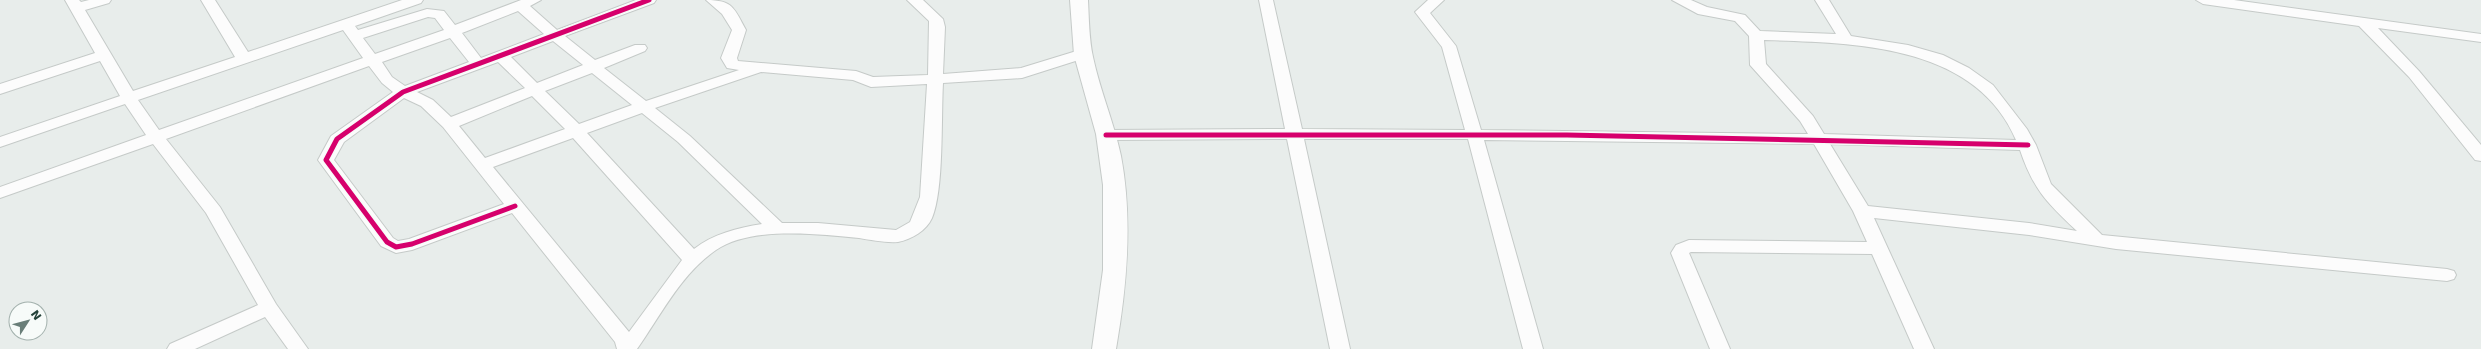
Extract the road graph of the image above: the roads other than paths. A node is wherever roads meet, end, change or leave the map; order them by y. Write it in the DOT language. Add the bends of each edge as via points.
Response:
graph roads {
  1 [pos="104,0"];
  2 [pos="208,0"];
  3 [pos="416,0"];
  4 [pos="649,0"];
  5 [pos="713,0"];
  6 [pos="914,0"];
  7 [pos="1079,0"];
  8 [pos="1266,0"];
  9 [pos="1437,0"];
  10 [pos="1679,0"];
  11 [pos="1822,0"];
  12 [pos="2203,0"];
  13 [pos="527,3"];
  14 [pos="75,4"];
  15 [pos="2364,22"];
  16 [pos="349,30"];
  17 [pos="454,31"];
  18 [pos="1756,34"];
  19 [pos="554,35"];
  20 [pos="2481,38"];
  21 [pos="1846,39"];
  22 [pos="640,48"];
  23 [pos="1083,54"];
  24 [pos="104,55"];
  25 [pos="501,56"];
  26 [pos="244,59"];
  27 [pos="371,60"];
  28 [pos="478,64"];
  29 [pos="595,66"];
  30 [pos="761,68"];
  31 [pos="936,79"];
  32 [pos="0,89"];
  33 [pos="536,90"];
  34 [pos="403,92"];
  35 [pos="129,98"];
  36 [pos="643,107"];
  37 [pos="449,124"];
  38 [pos="576,131"];
  39 [pos="1295,134"];
  40 [pos="1475,134"];
  41 [pos="1106,135"];
  42 [pos="155,136"];
  43 [pos="1819,138"];
  44 [pos="0,142"];
  45 [pos="2028,145"];
  46 [pos="2481,156"];
  47 [pos="482,165"];
  48 [pos="0,193"];
  49 [pos="515,206"];
  50 [pos="1862,211"];
  51 [pos="776,228"];
  52 [pos="2097,240"];
  53 [pos="1878,248"];
  54 [pos="692,259"];
  55 [pos="2447,275"];
  56 [pos="269,308"];
  57 [pos="177,349"];
  58 [pos="298,349"];
  59 [pos="1104,349"];
  60 [pos="1340,349"];
  61 [pos="1533,349"];
  62 [pos="1720,349"];
  63 [pos="1924,349"];
  1 -- 14 [label="street"];
  2 -- 26 [label="street"];
  3 -- 16 [label="street"];
  4 -- 19 [label="street"];
  5 -- 30 [label="street" via="728,11 739,30 729,58 732,65"];
  6 -- 31 [label="street" via="936,19"];
  7 -- 23 [label="street"];
  8 -- 39 [label="street"];
  9 -- 40 [label="street" via="1422,12 1449,46"];
  10 -- 18 [label="street" via="1703,11 1740,18"];
  11 -- 21 [label="street"];
  12 -- 15 [label="street"];
  13 -- 17 [label="street"];
  13 -- 19 [label="street"];
  14 -- 24 [label="street"];
  15 -- 20 [label="street"];
  15 -- 46 [label="street" via="2414,74"];
  16 -- 17 [label="street" via="427,13 439,14"];
  16 -- 26 [label="street"];
  16 -- 27 [label="street"];
  17 -- 27 [label="street"];
  17 -- 28 [label="street"];
  18 -- 21 [label="street"];
  18 -- 43 [label="street" via="1758,65 1807,119"];
  19 -- 25 [label="street"];
  19 -- 29 [label="street"];
  21 -- 45 [label="street" via="1914,50 1967,74 1987,89"];
  22 -- 29 [label="street"];
  23 -- 31 [label="street" via="1022,73"];
  23 -- 41 [label="street"];
  24 -- 32 [label="street"];
  24 -- 35 [label="street"];
  25 -- 28 [label="street"];
  25 -- 33 [label="street"];
  26 -- 35 [label="street"];
  27 -- 34 [label="street" via="387,80"];
  27 -- 42 [label="street"];
  28 -- 34 [label="street"];
  29 -- 33 [label="street"];
  29 -- 36 [label="street"];
  30 -- 31 [label="street" via="856,76 871,82"];
  30 -- 36 [label="street"];
  31 -- 51 [label="street" via="929,197 922,223 914,230 897,236"];
  33 -- 37 [label="street"];
  33 -- 38 [label="street"];
  34 -- 37 [label="street" via="427,103"];
  34 -- 49 [label="street" via="337,139 326,160 387,242 396,247 412,244"];
  35 -- 42 [label="street"];
  35 -- 44 [label="street"];
  36 -- 38 [label="street"];
  36 -- 51 [label="street" via="684,139"];
  37 -- 47 [label="street"];
  38 -- 47 [label="street"];
  38 -- 54 [label="street"];
  39 -- 40 [label="street"];
  39 -- 41 [label="street"];
  39 -- 60 [label="street"];
  40 -- 43 [label="street"];
  40 -- 61 [label="street"];
  41 -- 59 [label="street" via="1113,192 1115,241 1112,292"];
  42 -- 48 [label="street"];
  42 -- 56 [label="street" via="214,211"];
  43 -- 45 [label="street"];
  43 -- 50 [label="street"];
  45 -- 52 [label="street" via="2044,186"];
  47 -- 49 [label="street"];
  49 -- 54 [label="street" via="624,340 627,349"];
  50 -- 52 [label="street"];
  50 -- 53 [label="street"];
  51 -- 54 [label="street" via="719,240"];
  52 -- 55 [label="street"];
  53 -- 62 [label="street" via="1689,246 1682,249 1680,253"];
  53 -- 63 [label="street"];
  56 -- 57 [label="street"];
  56 -- 58 [label="street"];
}
